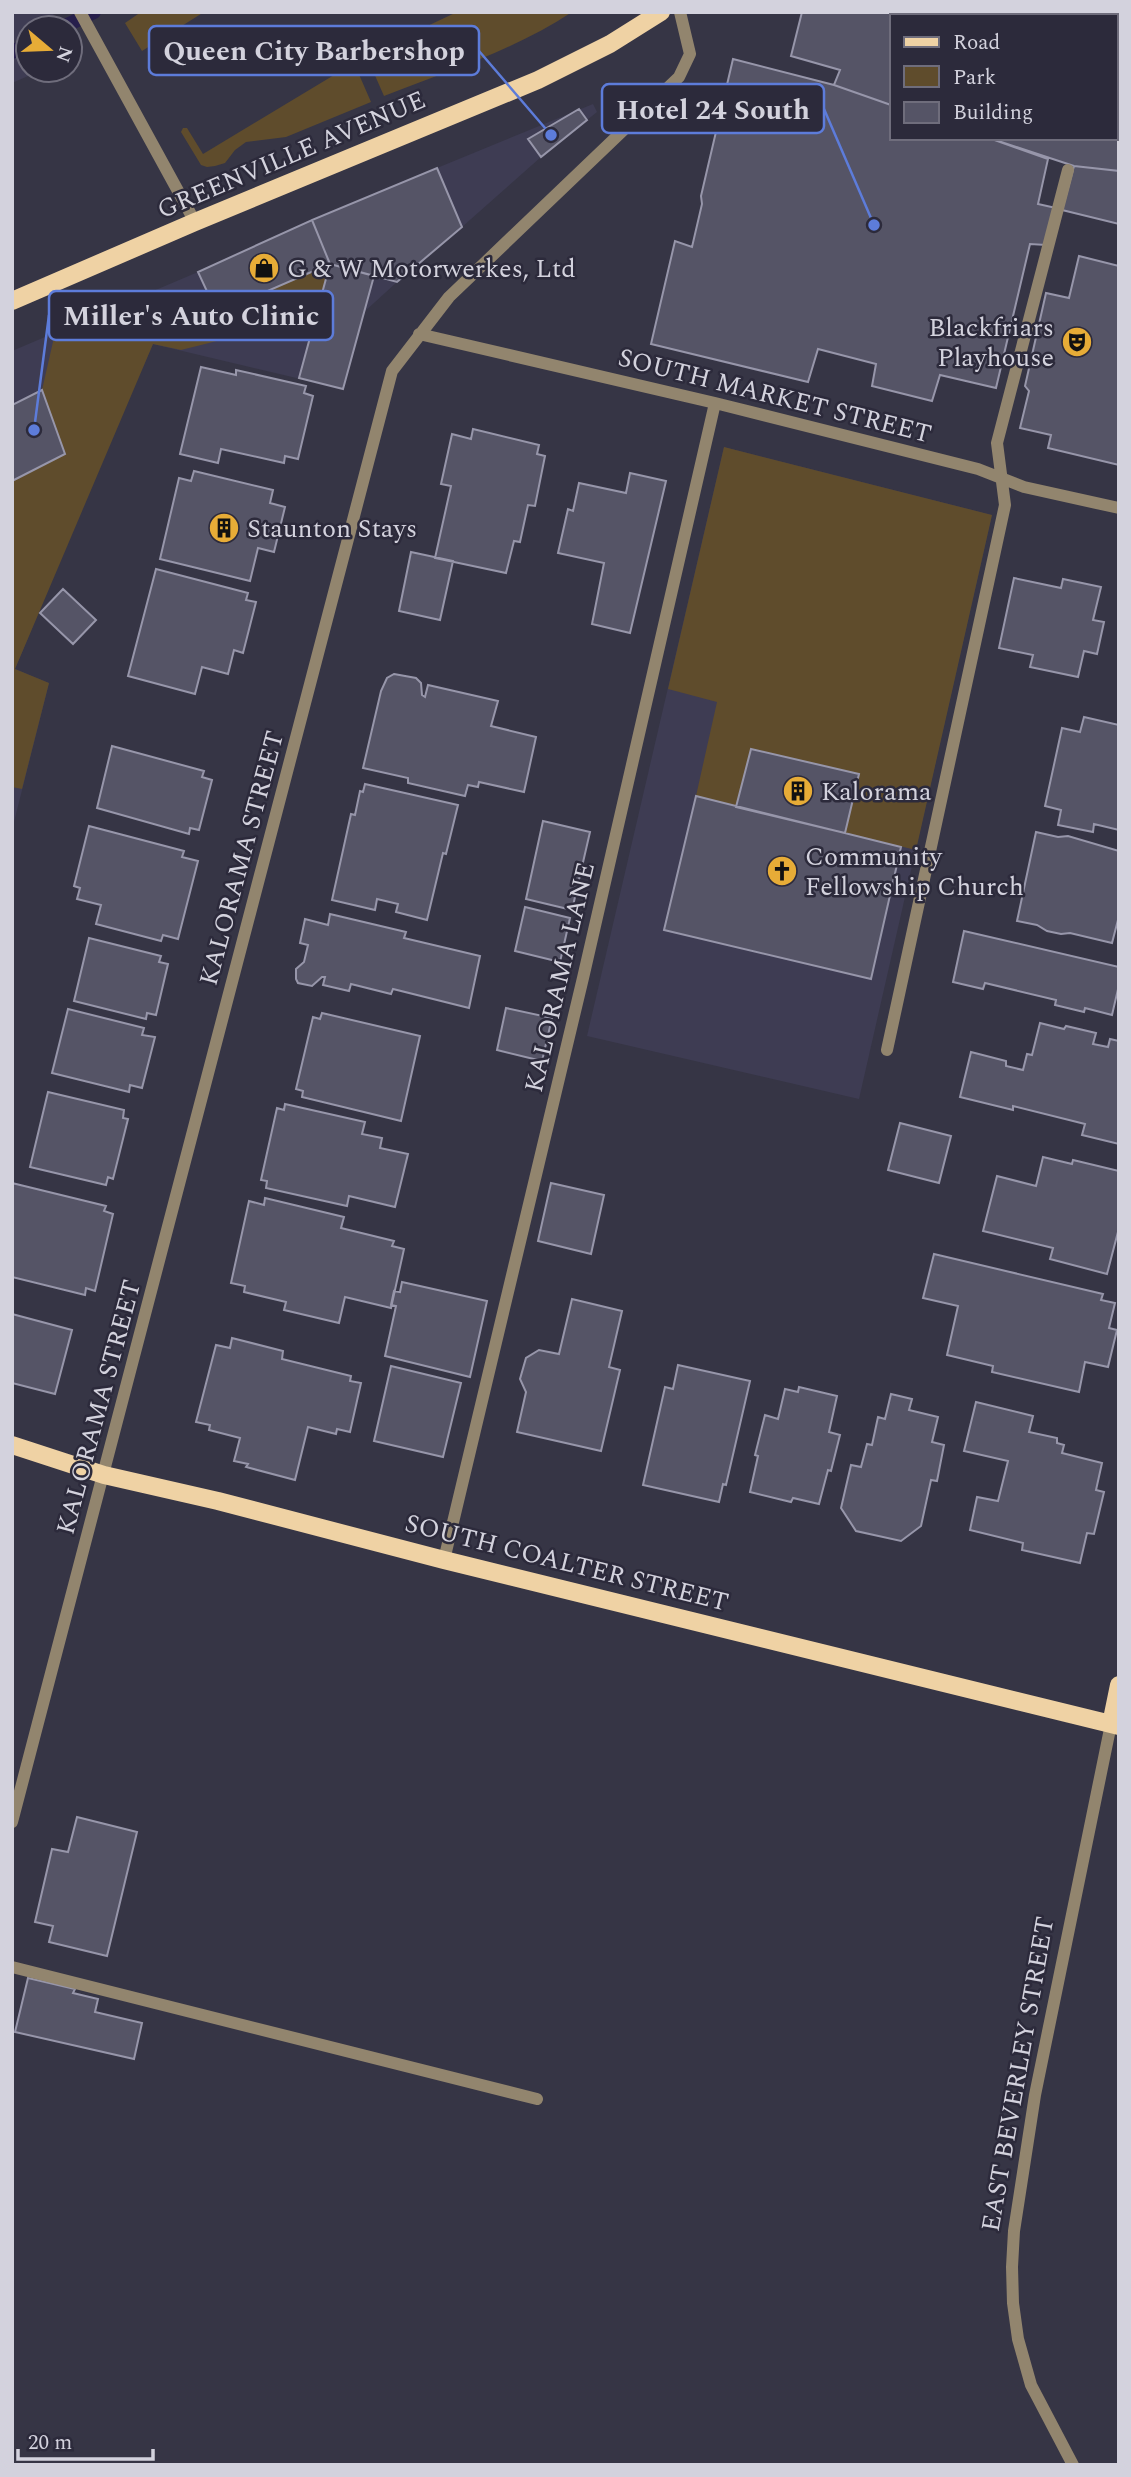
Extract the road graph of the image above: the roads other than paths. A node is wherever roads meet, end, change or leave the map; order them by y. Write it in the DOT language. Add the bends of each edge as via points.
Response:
graph roads {
  1 [pos="80,12"];
  2 [pos="661,12"];
  3 [pos="680,12"];
  4 [pos="1068,170"];
  5 [pos="195,222"];
  6 [pos="12,301"];
  7 [pos="419,334"];
  8 [pos="715,403"];
  9 [pos="1001,478"];
  10 [pos="1119,508"];
  11 [pos="887,1050"];
  12 [pos="12,1445"];
  13 [pos="104,1475"];
  14 [pos="444,1560"];
  15 [pos="1119,1685"];
  16 [pos="1115,1725"];
  17 [pos="12,1822"];
  18 [pos="12,1966"];
  19 [pos="537,2099"];
  20 [pos="1073,2465"];
  1 -- 5 [label="street"];
  2 -- 5 [label="main road, GREENVILLE AVENUE" via="538,80"];
  3 -- 7 [label="street, KALORAMA STREET" via="690,54 679,77 449,298"];
  4 -- 9 [label="street" via="997,443"];
  5 -- 6 [label="main road, GREENVILLE AVENUE"];
  7 -- 8 [label="street, SOUTH MARKET STREET"];
  7 -- 13 [label="street, KALORAMA STREET" via="391,371"];
  8 -- 9 [label="street, SOUTH MARKET STREET" via="978,468"];
  8 -- 14 [label="street, KALORAMA LANE"];
  9 -- 10 [label="street, SOUTH MARKET STREET"];
  9 -- 11 [label="street" via="1005,505"];
  12 -- 13 [label="main road, SOUTH COALTER STREET"];
  13 -- 14 [label="main road, SOUTH COALTER STREET"];
  13 -- 17 [label="street, KALORAMA STREET"];
  14 -- 16 [label="main road, SOUTH COALTER STREET"];
  15 -- 16 [label="main road, EAST BEVERLEY STREET"];
  16 -- 20 [label="street, EAST BEVERLEY STREET" via="1035,2095 1014,2231 1013,2303 1018,2339 1031,2385"];
  18 -- 19 [label="street"];
}
